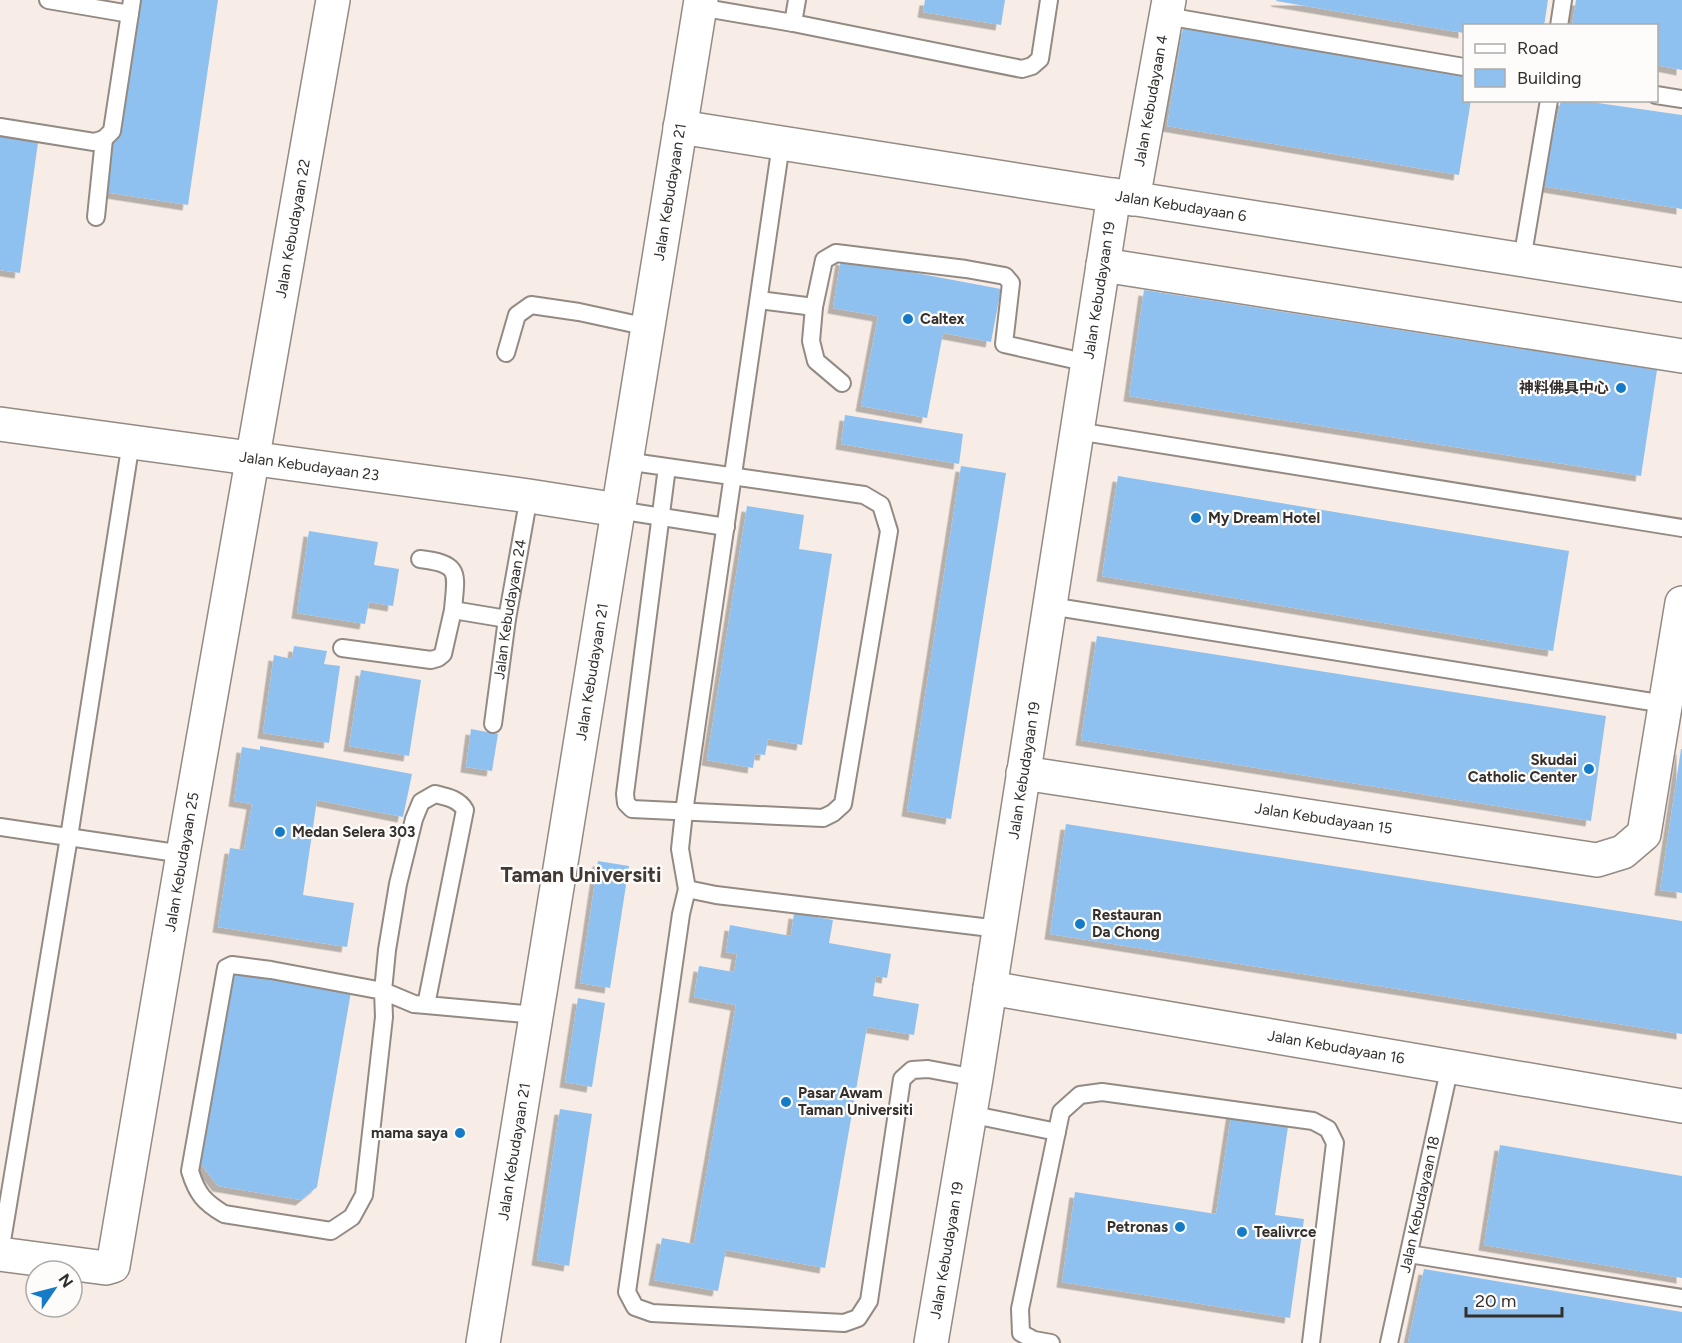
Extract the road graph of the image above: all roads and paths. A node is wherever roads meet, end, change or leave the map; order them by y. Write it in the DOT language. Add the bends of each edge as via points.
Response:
graph roads {
  1 [pos="48,0"];
  2 [pos="333,0"];
  3 [pos="797,0"];
  4 [pos="1049,0"];
  5 [pos="1563,0"];
  6 [pos="700,4"];
  7 [pos="131,7"];
  8 [pos="1167,8"];
  9 [pos="793,23"];
  10 [pos="1559,24"];
  11 [pos="1463,67"];
  12 [pos="1658,95"];
  13 [pos="1682,99"];
  14 [pos="1549,102"];
  15 [pos="0,127"];
  16 [pos="680,127"];
  17 [pos="104,139"];
  18 [pos="781,144"];
  19 [pos="1124,197"];
  20 [pos="96,217"];
  21 [pos="1522,260"];
  22 [pos="1103,265"];
  23 [pos="1682,285"];
  24 [pos="759,300"];
  25 [pos="814,307"];
  26 [pos="648,327"];
  27 [pos="506,352"];
  28 [pos="1682,356"];
  29 [pos="1088,363"];
  30 [pos="842,383"];
  31 [pos="0,424"];
  32 [pos="1077,431"];
  33 [pos="131,442"];
  34 [pos="253,458"];
  35 [pos="626,461"];
  36 [pos="667,467"];
  37 [pos="733,477"];
  38 [pos="529,496"];
  39 [pos="618,510"];
  40 [pos="661,517"];
  41 [pos="726,527"];
  42 [pos="1682,528"];
  43 [pos="420,559"];
  44 [pos="1682,603"];
  45 [pos="1050,606"];
  46 [pos="453,610"];
  47 [pos="507,619"];
  48 [pos="342,648"];
  49 [pos="1672,685"];
  50 [pos="493,724"];
  51 [pos="1023,773"];
  52 [pos="684,812"];
  53 [pos="0,827"];
  54 [pos="69,837"];
  55 [pos="183,854"];
  56 [pos="687,889"];
  57 [pos="999,929"];
  58 [pos="990,988"];
  59 [pos="383,991"];
  60 [pos="426,1005"];
  61 [pos="536,1015"];
  62 [pos="1450,1066"];
  63 [pos="976,1078"];
  64 [pos="1682,1106"];
  65 [pos="969,1114"];
  66 [pos="1057,1132"];
  67 [pos="0,1254"];
  68 [pos="1409,1254"];
  69 [pos="1682,1298"];
  70 [pos="483,1343"];
  71 [pos="931,1343"];
  72 [pos="1051,1343"];
  73 [pos="1311,1343"];
  74 [pos="1389,1343"];
  1 -- 7 [label="lane"];
  2 -- 34 [label="street, Jalan Kebudayaan 22"];
  3 -- 9 [label="lane"];
  4 -- 9 [label="lane" via="1040,59 1022,69"];
  5 -- 10 [label="lane"];
  6 -- 9 [label="lane"];
  6 -- 16 [label="street, Jalan Kebudayaan 21"];
  7 -- 17 [label="lane" via="112,131"];
  8 -- 11 [label="lane"];
  8 -- 19 [label="street, Jalan Kebudayaan 4"];
  12 -- 13 [label="lane"];
  14 -- 21 [label="lane"];
  15 -- 17 [label="lane" via="94,142"];
  16 -- 18 [label="street, Jalan Kebudayaan 6"];
  16 -- 26 [label="street, Jalan Kebudayaan 21"];
  17 -- 20 [label="lane"];
  18 -- 19 [label="street, Jalan Kebudayaan 6"];
  18 -- 24 [label="lane"];
  19 -- 21 [label="street, Jalan Kebudayaan 6"];
  19 -- 22 [label="street, Jalan Kebudayaan 19"];
  21 -- 23 [label="street, Jalan Kebudayaan 6"];
  22 -- 28 [label="street"];
  22 -- 29 [label="street, Jalan Kebudayaan 19"];
  24 -- 25 [label="lane"];
  24 -- 37 [label="lane"];
  25 -- 29 [label="lane" via="824,260 836,254 1005,276 1011,283 1004,344"];
  25 -- 30 [label="lane" via="811,341 816,361"];
  26 -- 27 [label="lane" via="531,305 517,315"];
  26 -- 35 [label="street, Jalan Kebudayaan 21"];
  29 -- 32 [label="street, Jalan Kebudayaan 19"];
  31 -- 33 [label="street, Jalan Kebudayaan 23"];
  32 -- 42 [label="lane"];
  32 -- 45 [label="street, Jalan Kebudayaan 19"];
  33 -- 34 [label="street, Jalan Kebudayaan 23"];
  33 -- 54 [label="lane"];
  34 -- 38 [label="street, Jalan Kebudayaan 23"];
  34 -- 55 [label="street, Jalan Kebudayaan 25"];
  35 -- 36 [label="lane"];
  35 -- 39 [label="street, Jalan Kebudayaan 21"];
  36 -- 37 [label="lane"];
  36 -- 40 [label="lane"];
  37 -- 41 [label="lane"];
  37 -- 52 [label="lane" via="864,495 881,505 889,531 843,804 823,818"];
  38 -- 39 [label="street, Jalan Kebudayaan 23"];
  38 -- 47 [label="lane, Jalan Kebudayaan 24"];
  39 -- 40 [label="lane"];
  39 -- 61 [label="street, Jalan Kebudayaan 21"];
  40 -- 41 [label="lane"];
  40 -- 52 [label="lane" via="625,794 632,809"];
  41 -- 52 [label="lane"];
  43 -- 46 [label="lane" via="440,561 452,568"];
  44 -- 49 [label="street"];
  45 -- 49 [label="lane"];
  45 -- 51 [label="street, Jalan Kebudayaan 19"];
  46 -- 47 [label="lane"];
  46 -- 48 [label="lane" via="443,654 438,658"];
  47 -- 50 [label="lane, Jalan Kebudayaan 24"];
  49 -- 51 [label="street, Jalan Kebudayaan 15" via="1644,834 1623,852 1597,860"];
  51 -- 57 [label="street, Jalan Kebudayaan 19"];
  52 -- 56 [label="lane" via="680,849"];
  53 -- 54 [label="lane"];
  54 -- 55 [label="lane"];
  54 -- 67 [label="lane"];
  55 -- 67 [label="street, Jalan Kebudayaan 25" via="113,1266"];
  56 -- 57 [label="lane"];
  56 -- 63 [label="lane" via="627,1292 635,1307 652,1313 844,1323 858,1318 869,1301 902,1079 912,1070 928,1068"];
  57 -- 58 [label="street, Jalan Kebudayaan 19"];
  58 -- 62 [label="street, Jalan Kebudayaan 16"];
  58 -- 63 [label="street, Jalan Kebudayaan 19"];
  59 -- 59 [label="lane" via="271,970 232,965 226,968 190,1172 195,1188 213,1208 234,1217 331,1231 352,1217 364,1195 384,1017"];
  59 -- 60 [label="lane"];
  59 -- 60 [label="lane" via="398,884 414,819 421,802 435,794 451,798 462,803 465,810"];
  60 -- 61 [label="lane"];
  61 -- 70 [label="street, Jalan Kebudayaan 21"];
  62 -- 64 [label="street, Jalan Kebudayaan 16"];
  62 -- 68 [label="lane, Jalan Kebudayaan 18"];
  63 -- 65 [label="street, Jalan Kebudayaan 19"];
  65 -- 66 [label="lane"];
  65 -- 71 [label="street, Jalan Kebudayaan 19"];
  66 -- 72 [label="lane" via="1020,1310 1021,1333"];
  66 -- 73 [label="lane" via="1061,1112 1080,1095 1102,1092 1313,1121 1328,1129 1335,1143"];
  68 -- 69 [label="lane"];
  68 -- 74 [label="lane, Jalan Kebudayaan 18"];
}
